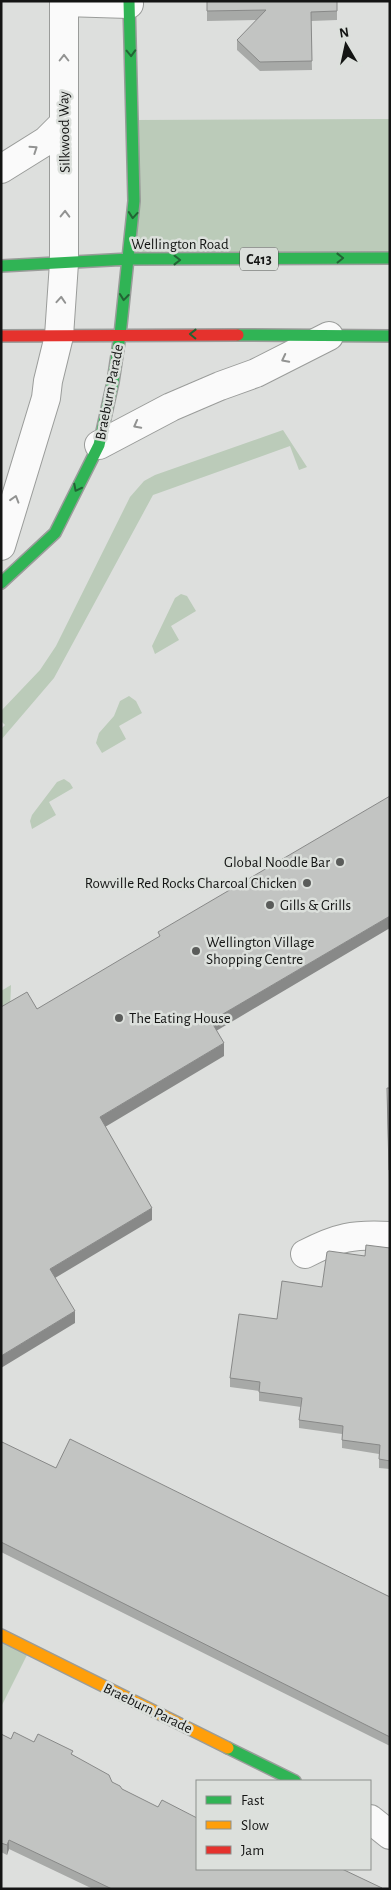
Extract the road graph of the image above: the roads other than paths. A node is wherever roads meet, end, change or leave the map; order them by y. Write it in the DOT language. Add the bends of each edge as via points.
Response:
graph roads {
  1 [pos="64,2"];
  2 [pos="129,3"];
  3 [pos="64,124"];
  4 [pos="1,169"];
  5 [pos="390,258"];
  6 [pos="129,259"];
  7 [pos="64,263"];
  8 [pos="1,266"];
  9 [pos="120,335"];
  10 [pos="1,336"];
  11 [pos="59,336"];
  12 [pos="329,336"];
  13 [pos="390,336"];
  14 [pos="99,445"];
  15 [pos="1,546"];
  16 [pos="1,583"];
  17 [pos="390,1236"];
  18 [pos="305,1254"];
  19 [pos="1,1635"];
  20 [pos="293,1780"];
  21 [pos="371,1818"];
  22 [pos="371,1819"];
  23 [pos="390,1824"];
  24 [pos="390,1835"];
  1 -- 2 [label="street"];
  3 -- 1 [label="street, Silkwood Way, one-way"];
  2 -- 6 [label="street, one-way" via="134,201"];
  4 -- 3 [label="street, one-way" via="46,142"];
  7 -- 3 [label="street, Silkwood Way, one-way"];
  6 -- 5 [label="street, Wellington Road / C413, one-way"];
  6 -- 7 [label="street, Wellington Road / C413"];
  6 -- 9 [label="street, Braeburn Parade, one-way"];
  7 -- 8 [label="street, Wellington Road / C413"];
  11 -- 7 [label="street, one-way"];
  9 -- 11 [label="street"];
  12 -- 9 [label="street, one-way"];
  9 -- 14 [label="street, Braeburn Parade"];
  10 -- 11 [label="street"];
  15 -- 11 [label="street, one-way" via="46,398"];
  12 -- 13 [label="street"];
  12 -- 14 [label="street, one-way" via="256,373 172,407"];
  14 -- 16 [label="street, Braeburn Parade, one-way" via="55,533"];
  17 -- 18 [label="street" via="363,1234 331,1241"];
  19 -- 20 [label="street, Braeburn Parade"];
  21 -- 23 [label="street"];
  22 -- 24 [label="street"];
}
